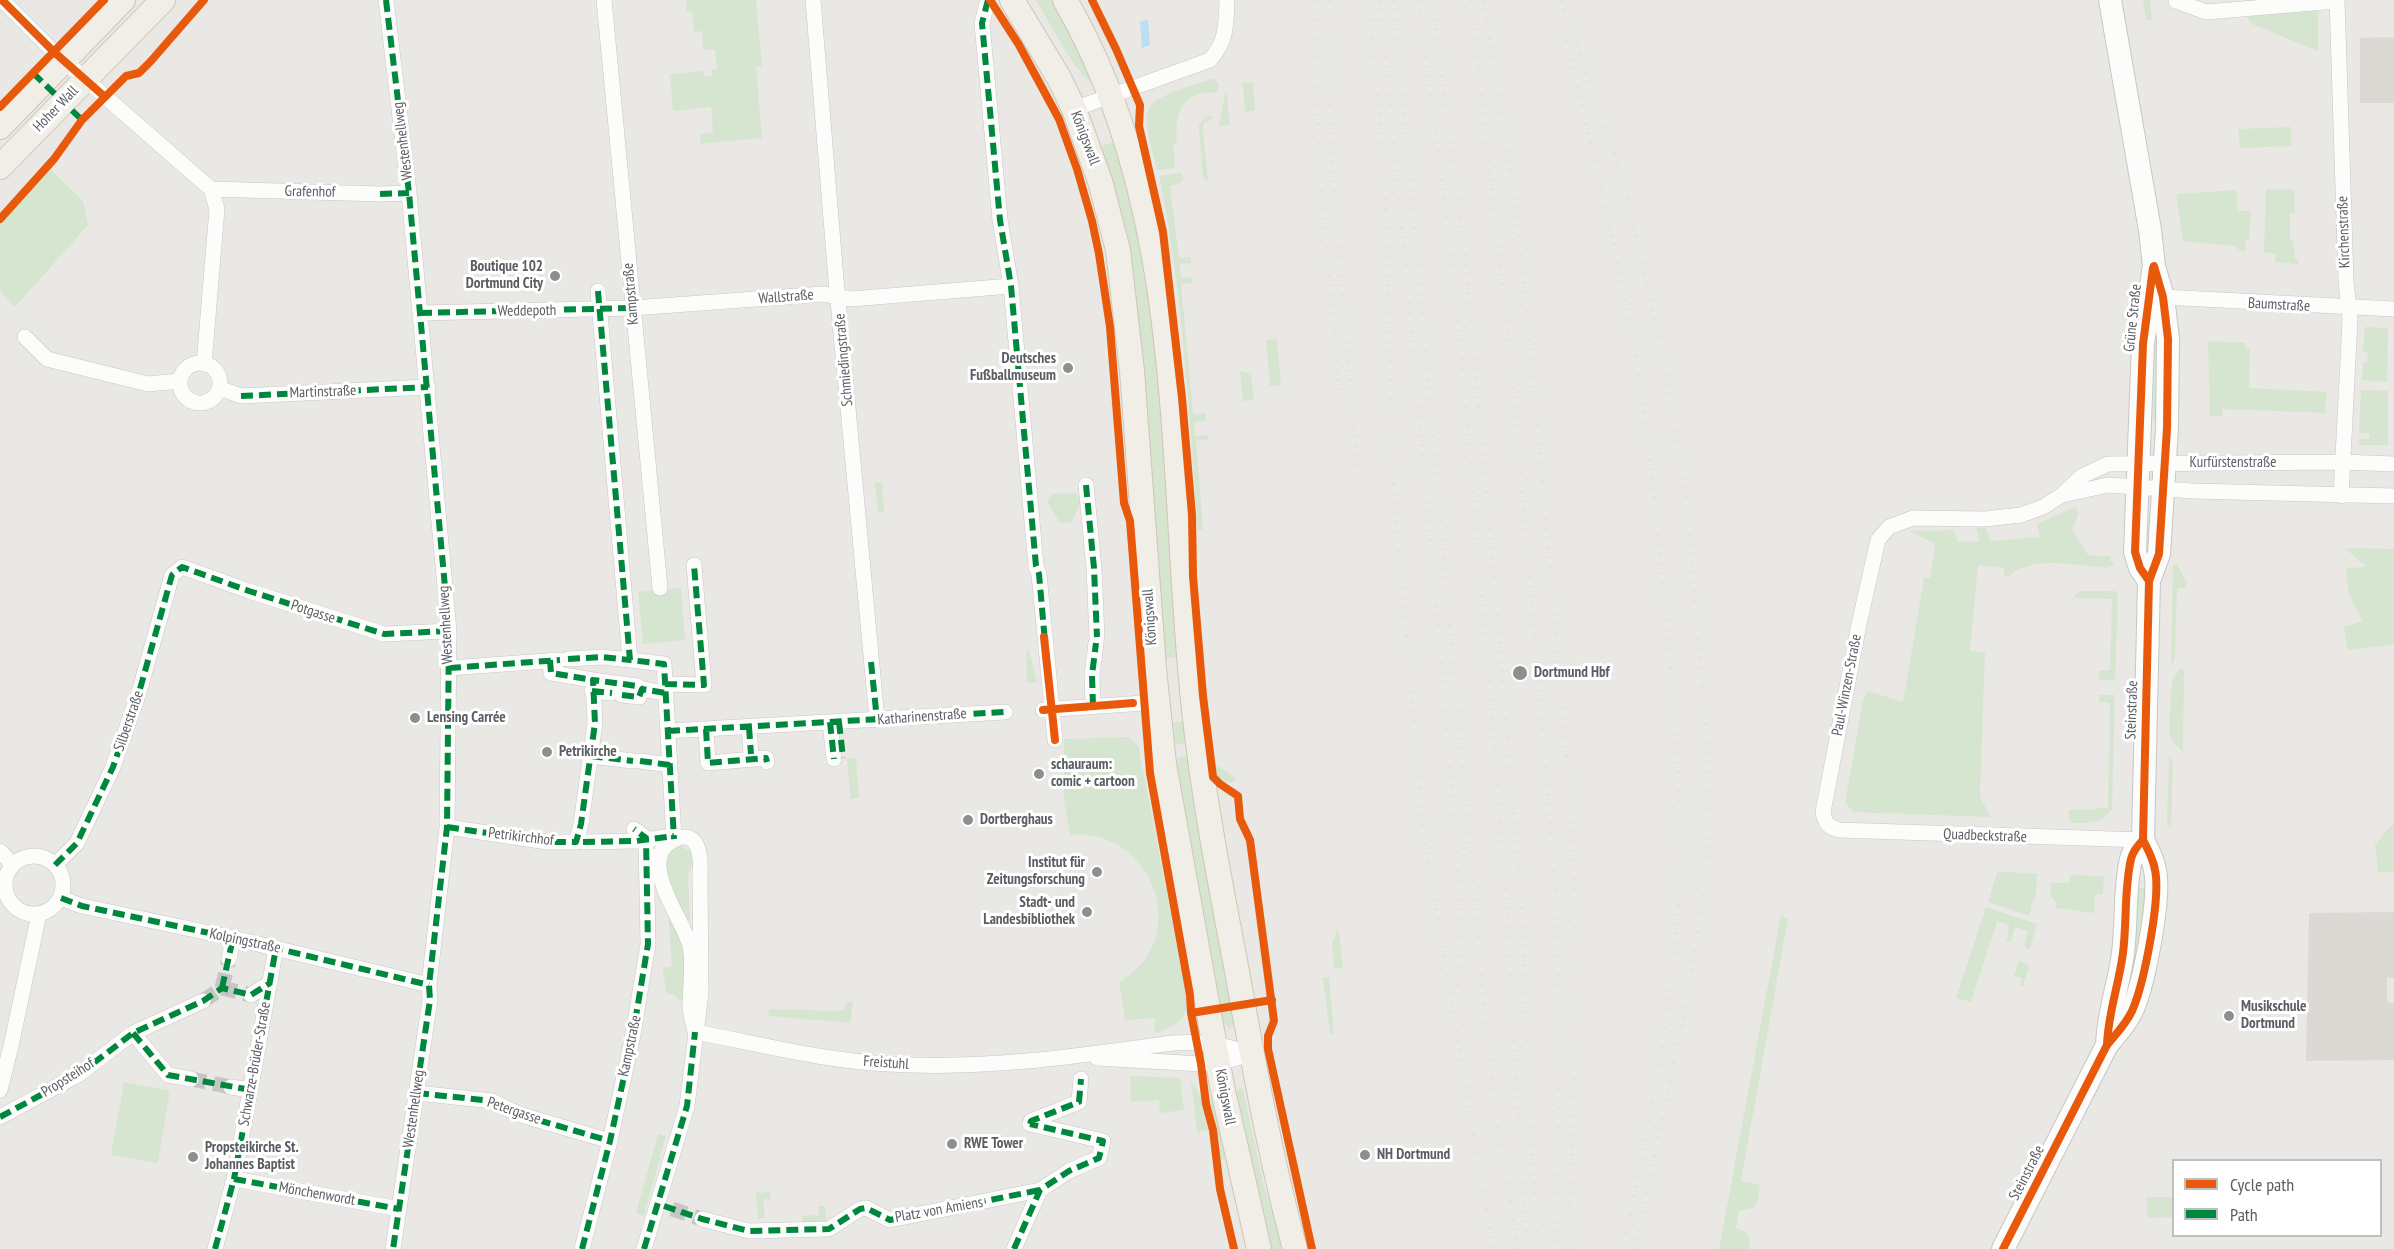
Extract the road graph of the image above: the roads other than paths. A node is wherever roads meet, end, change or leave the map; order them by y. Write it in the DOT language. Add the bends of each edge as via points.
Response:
graph roads {
  1 [pos="2,0"];
  2 [pos="123,0"];
  3 [pos="163,0"];
  4 [pos="386,0"];
  5 [pos="604,0"];
  6 [pos="813,0"];
  7 [pos="988,0"];
  8 [pos="1012,0"];
  9 [pos="1065,0"];
  10 [pos="1227,0"];
  11 [pos="2110,0"];
  12 [pos="2176,1"];
  13 [pos="2337,1"];
  14 [pos="64,61"];
  15 [pos="85,79"];
  16 [pos="1112,95"];
  17 [pos="1074,110"];
  18 [pos="0,128"];
  19 [pos="0,167"];
  20 [pos="211,189"];
  21 [pos="409,193"];
  22 [pos="2154,266"];
  23 [pos="1011,286"];
  24 [pos="598,291"];
  25 [pos="838,297"];
  26 [pos="2163,297"];
  27 [pos="633,308"];
  28 [pos="2349,308"];
  29 [pos="600,309"];
  30 [pos="2394,309"];
  31 [pos="420,313"];
  32 [pos="26,336"];
  33 [pos="204,364"];
  34 [pos="180,381"];
  35 [pos="219,388"];
  36 [pos="420,388"];
  37 [pos="2165,462"];
  38 [pos="2342,462"];
  39 [pos="2139,463"];
  40 [pos="2394,464"];
  41 [pos="1086,485"];
  42 [pos="2137,487"];
  43 [pos="2163,489"];
  44 [pos="2062,495"];
  45 [pos="2341,496"];
  46 [pos="2394,496"];
  47 [pos="1876,543"];
  48 [pos="694,565"];
  49 [pos="182,567"];
  50 [pos="2149,581"];
  51 [pos="660,588"];
  52 [pos="449,631"];
  53 [pos="559,660"];
  54 [pos="630,660"];
  55 [pos="449,668"];
  56 [pos="593,686"];
  57 [pos="665,688"];
  58 [pos="642,689"];
  59 [pos="1138,703"];
  60 [pos="1093,706"];
  61 [pos="1048,710"];
  62 [pos="1005,712"];
  63 [pos="877,720"];
  64 [pos="835,722"];
  65 [pos="749,727"];
  66 [pos="706,729"];
  67 [pos="668,731"];
  68 [pos="1055,740"];
  69 [pos="591,756"];
  70 [pos="838,758"];
  71 [pos="670,765"];
  72 [pos="1829,826"];
  73 [pos="447,827"];
  74 [pos="640,834"];
  75 [pos="674,838"];
  76 [pos="2143,840"];
  77 [pos="583,842"];
  78 [pos="0,851"];
  79 [pos="13,865"];
  80 [pos="55,865"];
  81 [pos="61,898"];
  82 [pos="6,909"];
  83 [pos="39,914"];
  84 [pos="233,938"];
  85 [pos="282,949"];
  86 [pos="229,959"];
  87 [pos="270,983"];
  88 [pos="429,985"];
  89 [pos="251,995"];
  90 [pos="203,1001"];
  91 [pos="695,1032"];
  92 [pos="133,1033"];
  93 [pos="1216,1053"];
  94 [pos="1252,1054"];
  95 [pos="1080,1056"];
  96 [pos="191,1079"];
  97 [pos="1081,1079"];
  98 [pos="231,1086"];
  99 [pos="0,1090"];
  100 [pos="250,1090"];
  101 [pos="417,1093"];
  102 [pos="0,1117"];
  103 [pos="610,1142"];
  104 [pos="234,1179"];
  105 [pos="1040,1191"];
  106 [pos="399,1209"];
  107 [pos="702,1219"];
  108 [pos="215,1249"];
  109 [pos="393,1249"];
  110 [pos="582,1249"];
  111 [pos="644,1249"];
  112 [pos="1014,1249"];
  113 [pos="1259,1249"];
  114 [pos="1295,1249"];
  115 [pos="2003,1249"];
  1 -- 14 [label="street"];
  2 -- 14 [label="main road, Hoher Wall"];
  3 -- 15 [label="main road, Hoher Wall"];
  4 -- 21 [label="street, Westenhellweg"];
  5 -- 27 [label="street, Kampstraße"];
  6 -- 25 [label="street, Schmiedingstraße"];
  7 -- 23 [label="street" via="982,23 1000,220"];
  8 -- 17 [label="main road, Königswall"];
  9 -- 16 [label="main road"];
  10 -- 16 [label="street" via="1223,40 1210,60"];
  11 -- 22 [label="main road, Grüne Straße"];
  12 -- 13 [label="street" via="2206,12"];
  13 -- 28 [label="street, Kirchenstraße"];
  14 -- 15 [label="street"];
  14 -- 18 [label="main road, Hoher Wall"];
  15 -- 19 [label="main road, Hoher Wall"];
  15 -- 20 [label="street"];
  16 -- 17 [label="street"];
  16 -- 94 [label="main road" via="1140,184 1160,296 1199,756"];
  17 -- 93 [label="main road, Königswall" via="1100,181 1118,250 1134,392 1156,701"];
  20 -- 21 [label="street, Grafenhof"];
  20 -- 33 [label="street" via="217,209"];
  21 -- 31 [label="street, Westenhellweg"];
  22 -- 26 [label="main road, Grüne Straße"];
  22 -- 39 [label="main road, Grüne Straße" via="2143,344"];
  23 -- 25 [label="street, Wallstraße"];
  23 -- 61 [label="street" via="1049,677"];
  24 -- 29 [label="street"];
  25 -- 27 [label="street, Wallstraße" via="823,294"];
  25 -- 63 [label="street, Schmiedingstraße"];
  26 -- 28 [label="street, Baumstraße"];
  26 -- 37 [label="main road, Grüne Straße" via="2168,339"];
  27 -- 29 [label="street, Weddepoth"];
  27 -- 51 [label="street, Kampstraße"];
  28 -- 30 [label="street, Baumstraße"];
  28 -- 38 [label="street, Kirchenstraße"];
  29 -- 31 [label="street, Weddepoth"];
  29 -- 54 [label="street"];
  31 -- 36 [label="street, Westenhellweg"];
  32 -- 34 [label="street" via="47,359 148,384"];
  33 -- 34 [label="street" via="189,366"];
  33 -- 35 [label="street" via="216,371"];
  34 -- 35 [label="street" via="183,394 193,402 212,399"];
  35 -- 36 [label="street, Martinstraße" via="241,396"];
  36 -- 52 [label="street, Westenhellweg"];
  37 -- 38 [label="street, Kurfürstenstraße"];
  37 -- 39 [label="street, Kurfürstenstraße"];
  37 -- 43 [label="main road, Steinstraße"];
  38 -- 40 [label="street, Kurfürstenstraße"];
  38 -- 45 [label="street"];
  39 -- 42 [label="main road, Steinstraße"];
  39 -- 44 [label="street, Kurfürstenstraße" via="2108,464 2094,469"];
  41 -- 60 [label="street" via="1097,640"];
  42 -- 43 [label="street, Kurfürstenstraße"];
  42 -- 44 [label="street, Kurfürstenstraße" via="2099,486"];
  42 -- 50 [label="main road, Steinstraße" via="2135,552"];
  43 -- 45 [label="street, Kurfürstenstraße"];
  43 -- 50 [label="main road, Steinstraße" via="2159,554"];
  44 -- 47 [label="street, Kurfürstenstraße" via="2021,515 1913,518 1889,526"];
  45 -- 46 [label="street, Kurfürstenstraße"];
  47 -- 72 [label="street, Paul-Winzen-Straße" via="1823,812"];
  48 -- 57 [label="street" via="704,685"];
  49 -- 52 [label="street, Potgasse" via="384,634"];
  49 -- 80 [label="street, Silberstraße" via="172,575 140,689 112,767 77,843"];
  50 -- 76 [label="main road, Steinstraße"];
  52 -- 55 [label="street, Westenhellweg"];
  53 -- 54 [label="street"];
  53 -- 55 [label="street"];
  53 -- 56 [label="street" via="551,673"];
  54 -- 57 [label="street" via="663,664"];
  55 -- 73 [label="street, Westenhellweg"];
  56 -- 58 [label="street"];
  56 -- 58 [label="street" via="639,697"];
  56 -- 69 [label="street, Petrikirchhof" via="595,723"];
  57 -- 58 [label="street"];
  57 -- 67 [label="street"];
  59 -- 60 [label="street"];
  60 -- 61 [label="street"];
  61 -- 68 [label="street"];
  62 -- 63 [label="street, Katharinenstraße"];
  63 -- 64 [label="street, Katharinenstraße"];
  64 -- 65 [label="street, Katharinenstraße"];
  64 -- 70 [label="street"];
  65 -- 66 [label="street, Katharinenstraße"];
  65 -- 66 [label="street" via="755,758 708,763"];
  66 -- 67 [label="street, Katharinenstraße"];
  67 -- 71 [label="street"];
  69 -- 71 [label="street"];
  69 -- 73 [label="street, Petrikirchhof" via="586,825 576,842 547,842"];
  71 -- 75 [label="street"];
  72 -- 76 [label="street, Quadbeckstraße" via="1839,830"];
  73 -- 88 [label="street, Westenhellweg"];
  74 -- 75 [label="street"];
  74 -- 77 [label="street" via="636,841"];
  74 -- 103 [label="street, Kampstraße" via="648,944"];
  75 -- 91 [label="street" via="661,854 659,868 665,895 690,946 690,1008"];
  75 -- 91 [label="street" via="694,842 702,858 702,981"];
  76 -- 115 [label="main road, Steinstraße" via="2156,872 2149,944 2132,1012 2107,1045"];
  78 -- 79 [label="street"];
  79 -- 80 [label="street" via="29,856 47,859"];
  79 -- 82 [label="street" via="5,880"];
  80 -- 81 [label="street" via="62,877"];
  81 -- 83 [label="street"];
  81 -- 84 [label="street, Kolpingstraße" via="93,909"];
  82 -- 83 [label="street"];
  83 -- 99 [label="street"];
  84 -- 85 [label="street, Kolpingstraße"];
  84 -- 86 [label="street"];
  85 -- 87 [label="street, Schwarze-Brüder-Straße"];
  85 -- 88 [label="street, Kolpingstraße"];
  87 -- 89 [label="street"];
  87 -- 100 [label="street, Schwarze-Brüder-Straße"];
  88 -- 101 [label="street, Westenhellweg"];
  90 -- 92 [label="street, Propsteihof"];
  91 -- 95 [label="street, Freistuhl" via="797,1053 888,1064 970,1065"];
  91 -- 111 [label="street" via="687,1106"];
  92 -- 96 [label="street" via="168,1075"];
  92 -- 102 [label="street, Propsteihof" via="78,1075"];
  93 -- 94 [label="street, Freistuhl"];
  93 -- 94 [label="street, Freistuhl"];
  93 -- 95 [label="street, Freistuhl" via="1119,1061"];
  93 -- 95 [label="street, Freistuhl" via="1172,1042"];
  93 -- 113 [label="main road, Königswall"];
  94 -- 114 [label="main road"];
  97 -- 105 [label="street, Platz von Amiens" via="1079,1102 1030,1124 1103,1141 1099,1158 1069,1170"];
  98 -- 100 [label="street"];
  100 -- 104 [label="street, Schwarze-Brüder-Straße"];
  101 -- 103 [label="street, Petergasse" via="492,1101 522,1115"];
  101 -- 106 [label="street, Westenhellweg"];
  103 -- 110 [label="street, Kampstraße"];
  104 -- 106 [label="street, Mönchenwordt"];
  104 -- 108 [label="street, Schwarze-Brüder-Straße"];
  105 -- 107 [label="street, Platz von Amiens" via="890,1220 866,1208 860,1209 829,1229 749,1231"];
  105 -- 112 [label="street, Platz von Amiens"];
  106 -- 109 [label="street, Westenhellweg"];
}
